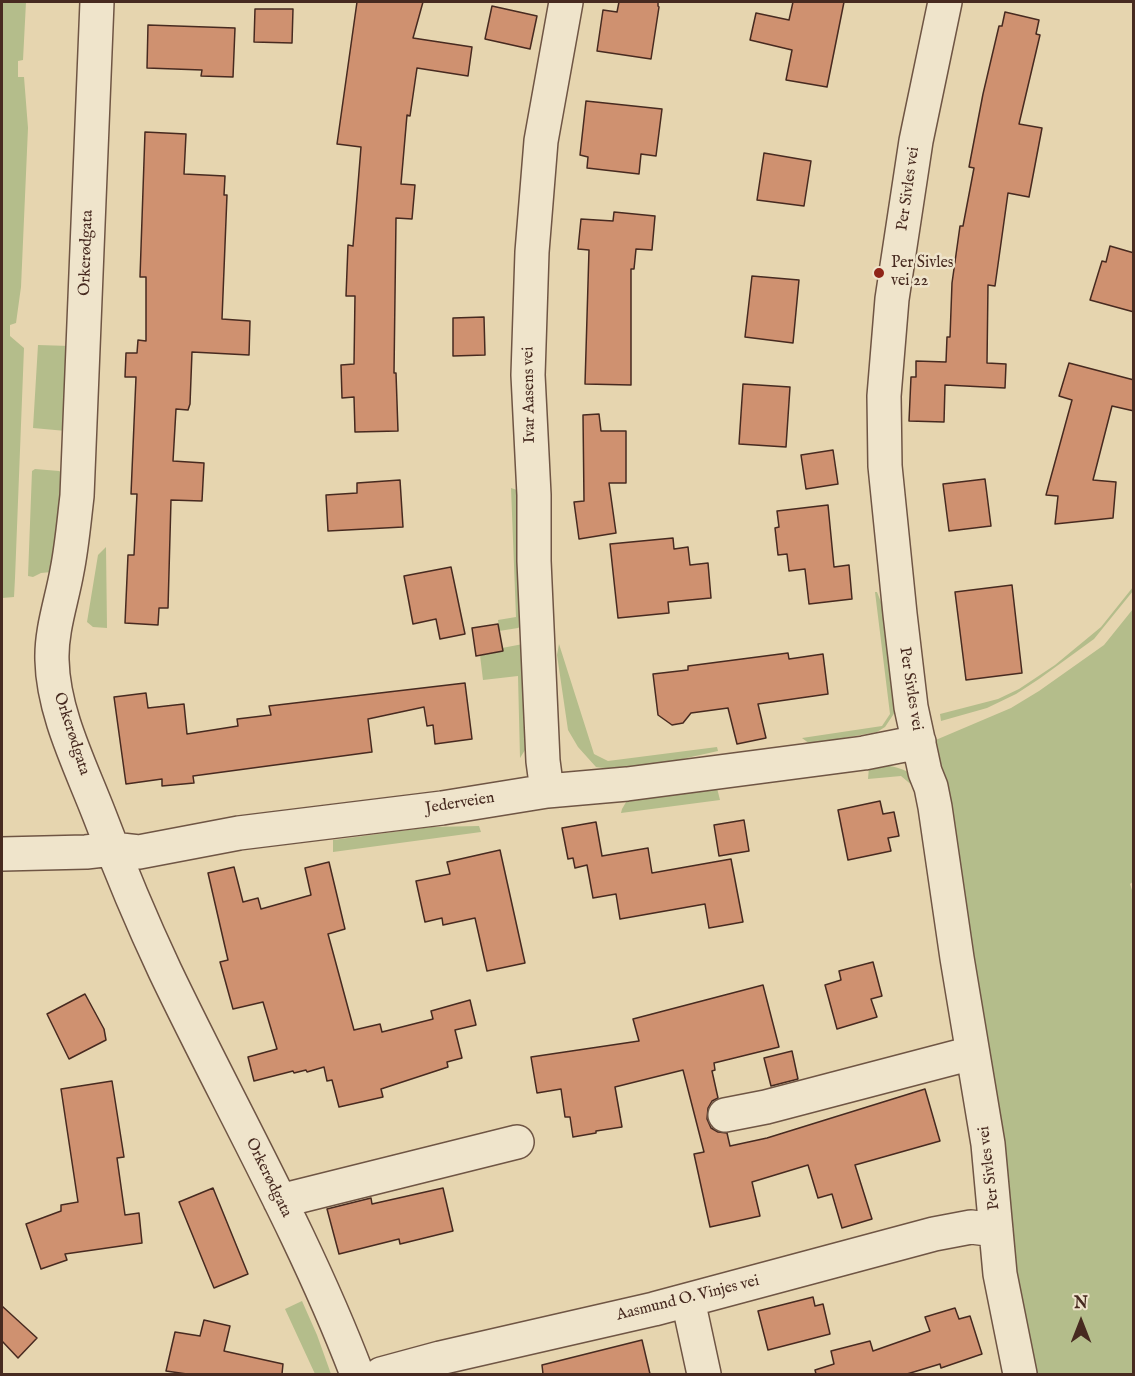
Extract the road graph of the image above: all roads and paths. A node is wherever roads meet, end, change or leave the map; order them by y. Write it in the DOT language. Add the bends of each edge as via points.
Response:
graph roads {
  1 [pos="97,2"];
  2 [pos="566,2"];
  3 [pos="945,2"];
  4 [pos="919,742"];
  5 [pos="547,790"];
  6 [pos="112,849"];
  7 [pos="2,854"];
  8 [pos="972,1053"];
  9 [pos="725,1115"];
  10 [pos="517,1142"];
  11 [pos="280,1201"];
  12 [pos="996,1230"];
  13 [pos="688,1300"];
  14 [pos="357,1374"];
  15 [pos="381,1374"];
  16 [pos="704,1374"];
  17 [pos="1020,1374"];
  1 -- 6 [label="street, Orkerødgata" via="77,496 52,659 65,726"];
  2 -- 5 [label="street, Ivar Aasens vei" via="541,141 528,375"];
  3 -- 4 [label="street, Per Sivles vei" via="916,141 892,299 884,396 890,528 911,707"];
  4 -- 5 [label="street, Jederveien" via="852,755 627,784"];
  4 -- 8 [label="street, Per Sivles vei" via="935,807"];
  5 -- 6 [label="street, Jederveien" via="442,808 239,833 139,852"];
  6 -- 7 [label="street, Jederveien"];
  6 -- 11 [label="street, Orkerødgata" via="165,970"];
  8 -- 9 [label="street"];
  8 -- 12 [label="street, Per Sivles vei" via="988,1144"];
  10 -- 11 [label="street"];
  11 -- 14 [label="street, Orkerødgata"];
  12 -- 13 [label="street, Aasmund O. Vinjes vei" via="971,1227 934,1234"];
  12 -- 17 [label="street, Per Sivles vei" via="1000,1274"];
  13 -- 15 [label="street, Aasmund O. Vinjes vei"];
  13 -- 16 [label="street"];
}
